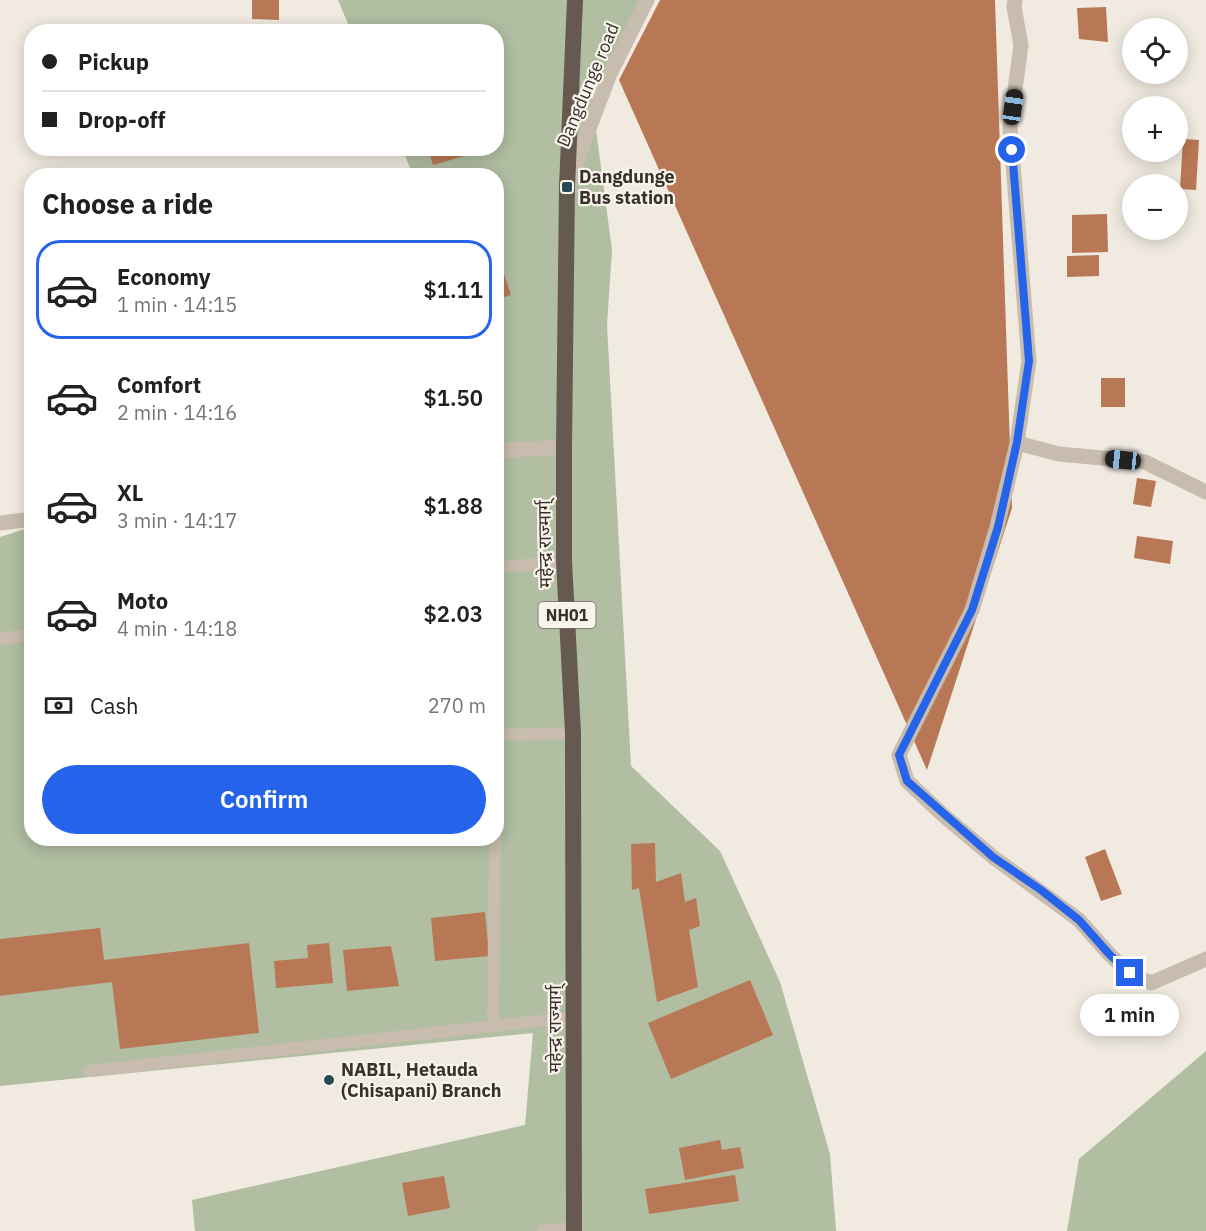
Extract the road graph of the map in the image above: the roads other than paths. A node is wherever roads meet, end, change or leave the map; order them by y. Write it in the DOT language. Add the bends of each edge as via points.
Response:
graph roads {
  1 [pos="575,0"];
  2 [pos="647,0"];
  3 [pos="1015,0"];
  4 [pos="567,187"];
  5 [pos="1017,442"];
  6 [pos="564,447"];
  7 [pos="504,451"];
  8 [pos="1206,492"];
  9 [pos="24,520"];
  10 [pos="0,523"];
  11 [pos="564,561"];
  12 [pos="504,567"];
  13 [pos="24,635"];
  14 [pos="0,639"];
  15 [pos="573,733"];
  16 [pos="504,735"];
  17 [pos="495,846"];
  18 [pos="1206,959"];
  19 [pos="574,1017"];
  20 [pos="493,1026"];
  21 [pos="89,1071"];
  22 [pos="574,1229"];
  23 [pos="543,1231"];
  1 -- 4 [label="highway, महेन्द्र राज्मार्ग् / NH01"];
  2 -- 4 [label="street, Dangdunge road" via="609,76"];
  3 -- 5 [label="street" via="1021,45 1010,127 1029,361"];
  4 -- 6 [label="highway, महेन्द्र राज्मार्ग् / NH01"];
  5 -- 8 [label="street" via="1059,454 1144,462"];
  5 -- 18 [label="street" via="998,527 972,610 899,755 907,781 993,857 1079,920 1130,973 1150,983"];
  6 -- 7 [label="street"];
  6 -- 11 [label="highway, महेन्द्र राज्मार्ग् / NH01"];
  9 -- 10 [label="street"];
  11 -- 12 [label="lane"];
  11 -- 15 [label="highway, महेन्द्र राज्मार्ग् / NH01"];
  13 -- 14 [label="lane"];
  15 -- 16 [label="lane"];
  15 -- 19 [label="highway, महेन्द्र राज्मार्ग् / NH01"];
  17 -- 20 [label="lane"];
  19 -- 20 [label="lane"];
  19 -- 22 [label="highway, महेन्द्र राज्मार्ग् / NH01"];
  20 -- 21 [label="lane"];
  22 -- 23 [label="lane"];
}
